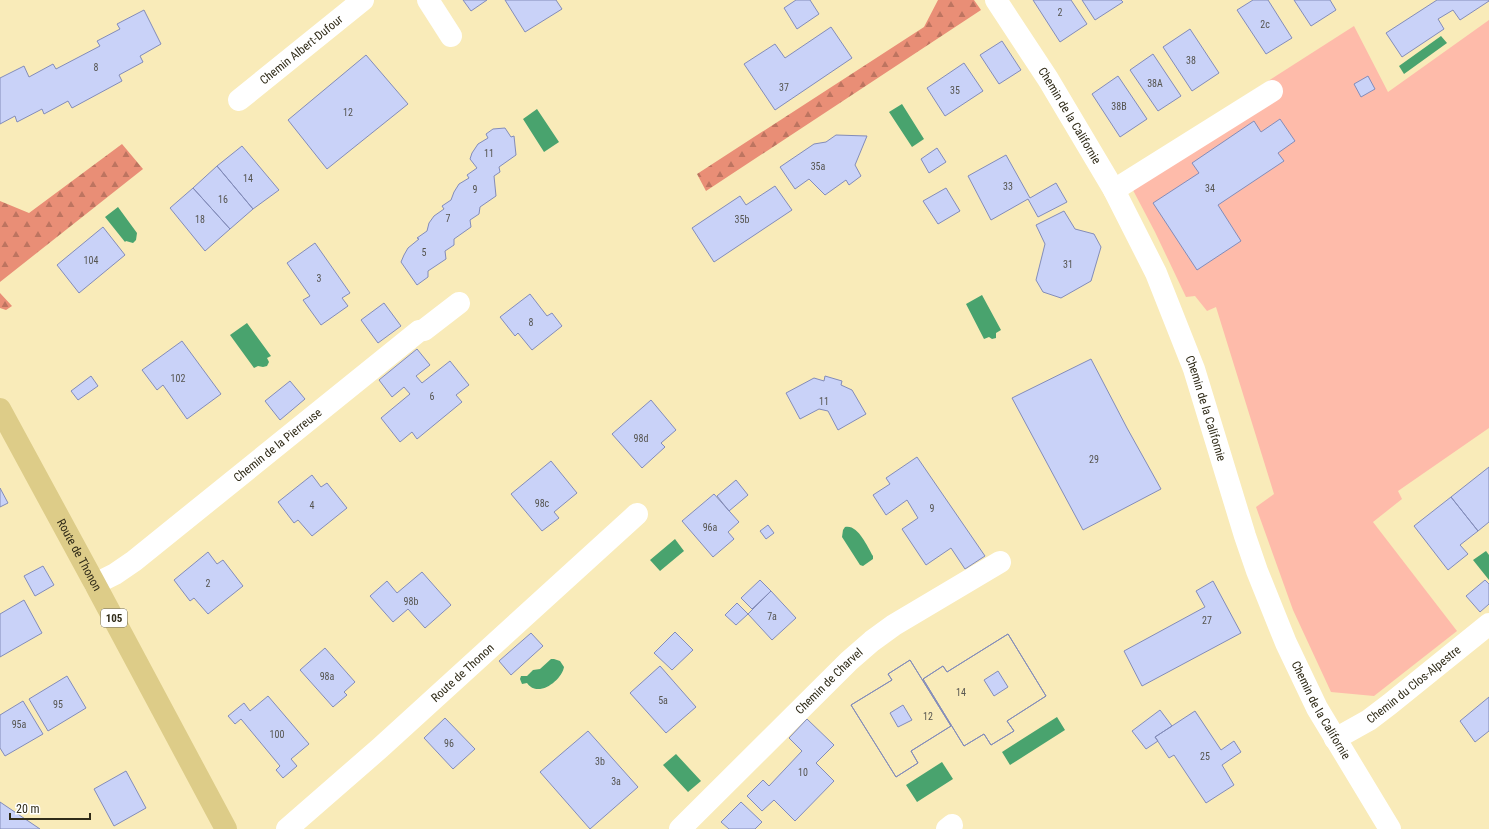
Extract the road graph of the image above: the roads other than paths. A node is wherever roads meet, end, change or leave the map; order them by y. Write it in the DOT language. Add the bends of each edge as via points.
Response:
graph roads {
  1 [pos="363,0"];
  2 [pos="428,0"];
  3 [pos="996,0"];
  4 [pos="451,36"];
  5 [pos="1272,91"];
  6 [pos="239,100"];
  7 [pos="1114,190"];
  8 [pos="459,303"];
  9 [pos="0,409"];
  10 [pos="637,514"];
  11 [pos="1000,562"];
  12 [pos="95,584"];
  13 [pos="1489,624"];
  14 [pos="1335,739"];
  15 [pos="226,829"];
  16 [pos="287,829"];
  17 [pos="680,829"];
  18 [pos="1390,829"];
  1 -- 6 [label="street, Chemin Albert-Dufour"];
  2 -- 4 [label="street"];
  3 -- 7 [label="street, Chemin de la Californie" via="1048,79"];
  5 -- 7 [label="street"];
  7 -- 14 [label="street, Chemin de la Californie" via="1156,273 1194,369 1245,536 1286,643"];
  8 -- 12 [label="street, Chemin de la Pierreuse" via="424,330 419,331 134,561"];
  9 -- 12 [label="main road, Route de Thonon / 105"];
  10 -- 16 [label="street, Route de Thonon" via="380,748"];
  11 -- 17 [label="street, Chemin de Charvel" via="894,625 872,641"];
  12 -- 15 [label="main road, Route de Thonon / 105"];
  13 -- 14 [label="street, Chemin du Clos-Alpestre" via="1369,720"];
  14 -- 18 [label="street, Chemin de la Californie"];
}
